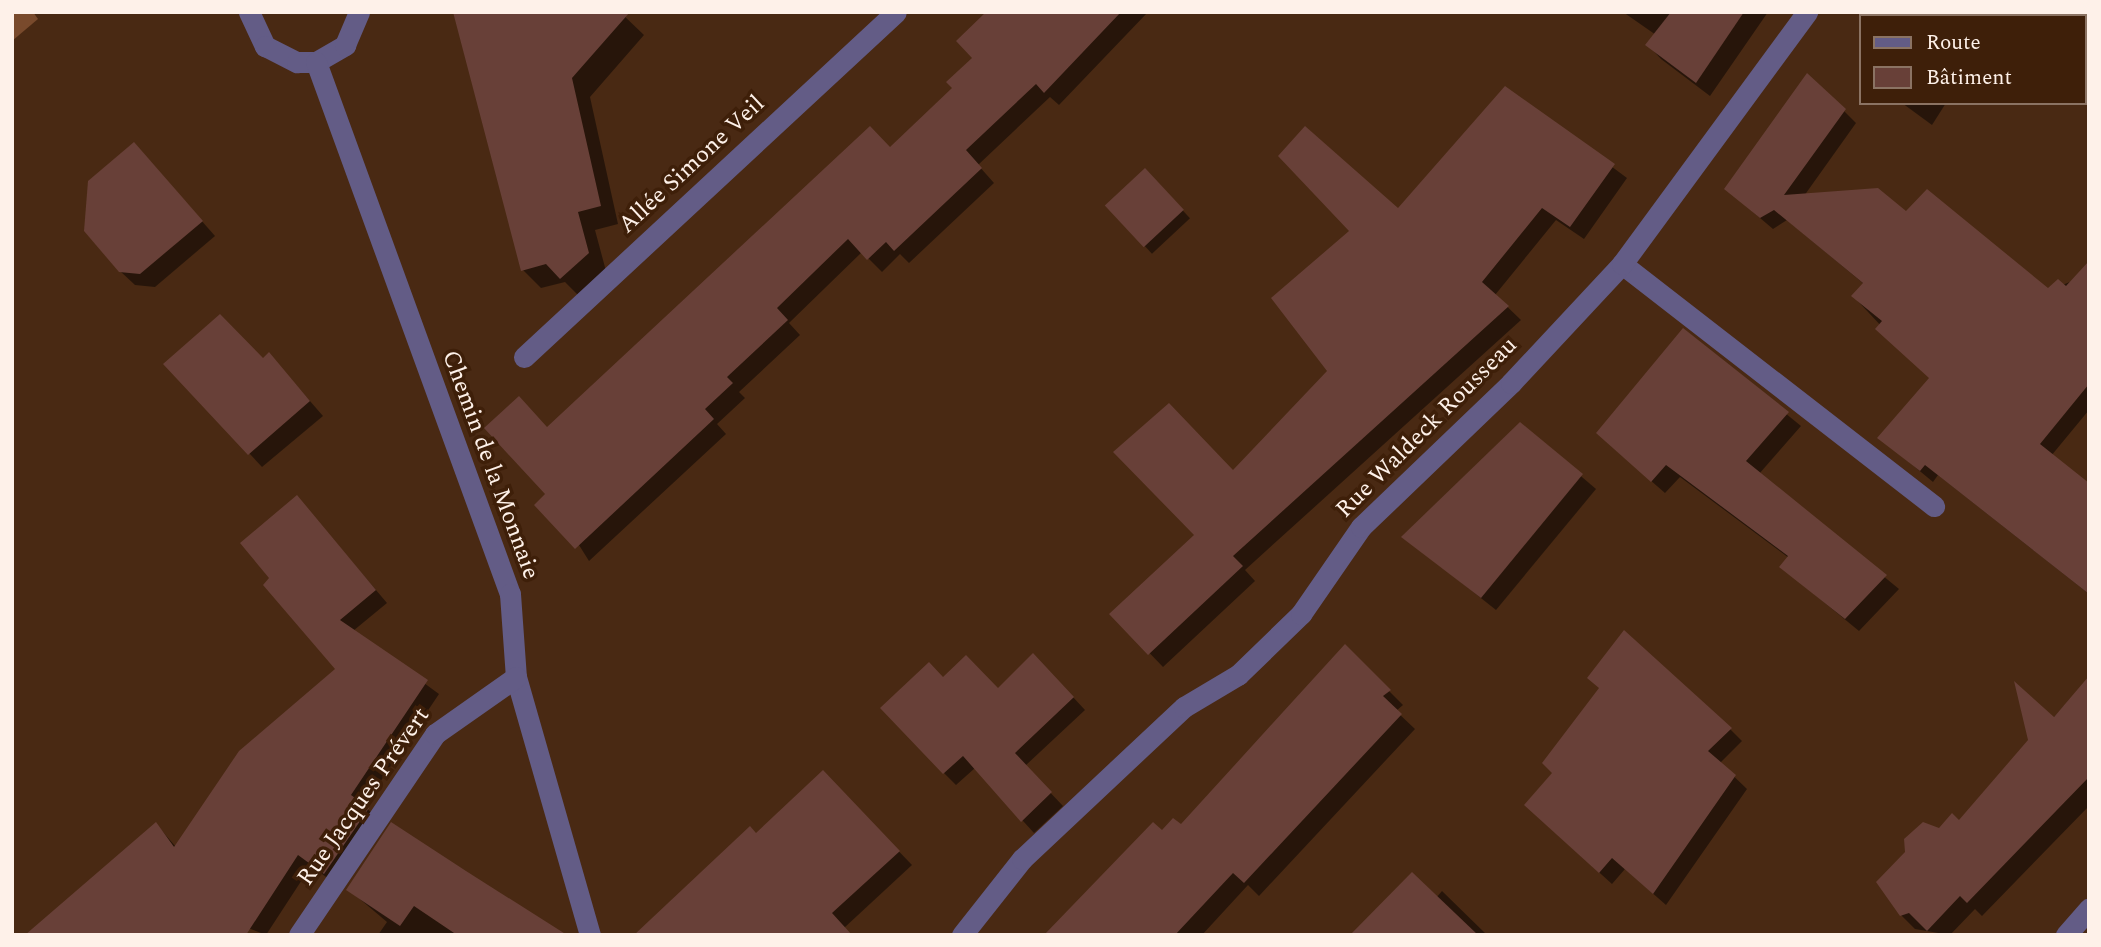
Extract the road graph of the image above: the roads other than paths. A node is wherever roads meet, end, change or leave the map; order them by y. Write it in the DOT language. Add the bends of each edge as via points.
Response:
graph roads {
  1 [pos="249,12"];
  2 [pos="359,12"];
  3 [pos="896,12"];
  4 [pos="1807,12"];
  5 [pos="316,62"];
  6 [pos="1622,264"];
  7 [pos="524,357"];
  8 [pos="1934,506"];
  9 [pos="516,677"];
  10 [pos="2089,909"];
  11 [pos="299,935"];
  12 [pos="590,935"];
  13 [pos="962,935"];
  14 [pos="2066,935"];
  1 -- 5 [label="street" via="265,46 297,62"];
  2 -- 5 [label="street" via="345,45"];
  3 -- 7 [label="street, Allée Simone Veil"];
  4 -- 6 [label="street, Rue Waldeck Rousseau"];
  5 -- 9 [label="street, Chemin de la Monnaie" via="510,594"];
  6 -- 8 [label="street"];
  6 -- 13 [label="street, Rue Waldeck Rousseau" via="1511,383 1361,527 1301,614 1238,675 1184,707 1022,859"];
  9 -- 11 [label="street, Rue Jacques Prévert" via="435,734"];
  9 -- 12 [label="street, Chemin de la Monnaie"];
  10 -- 14 [label="street"];
}
